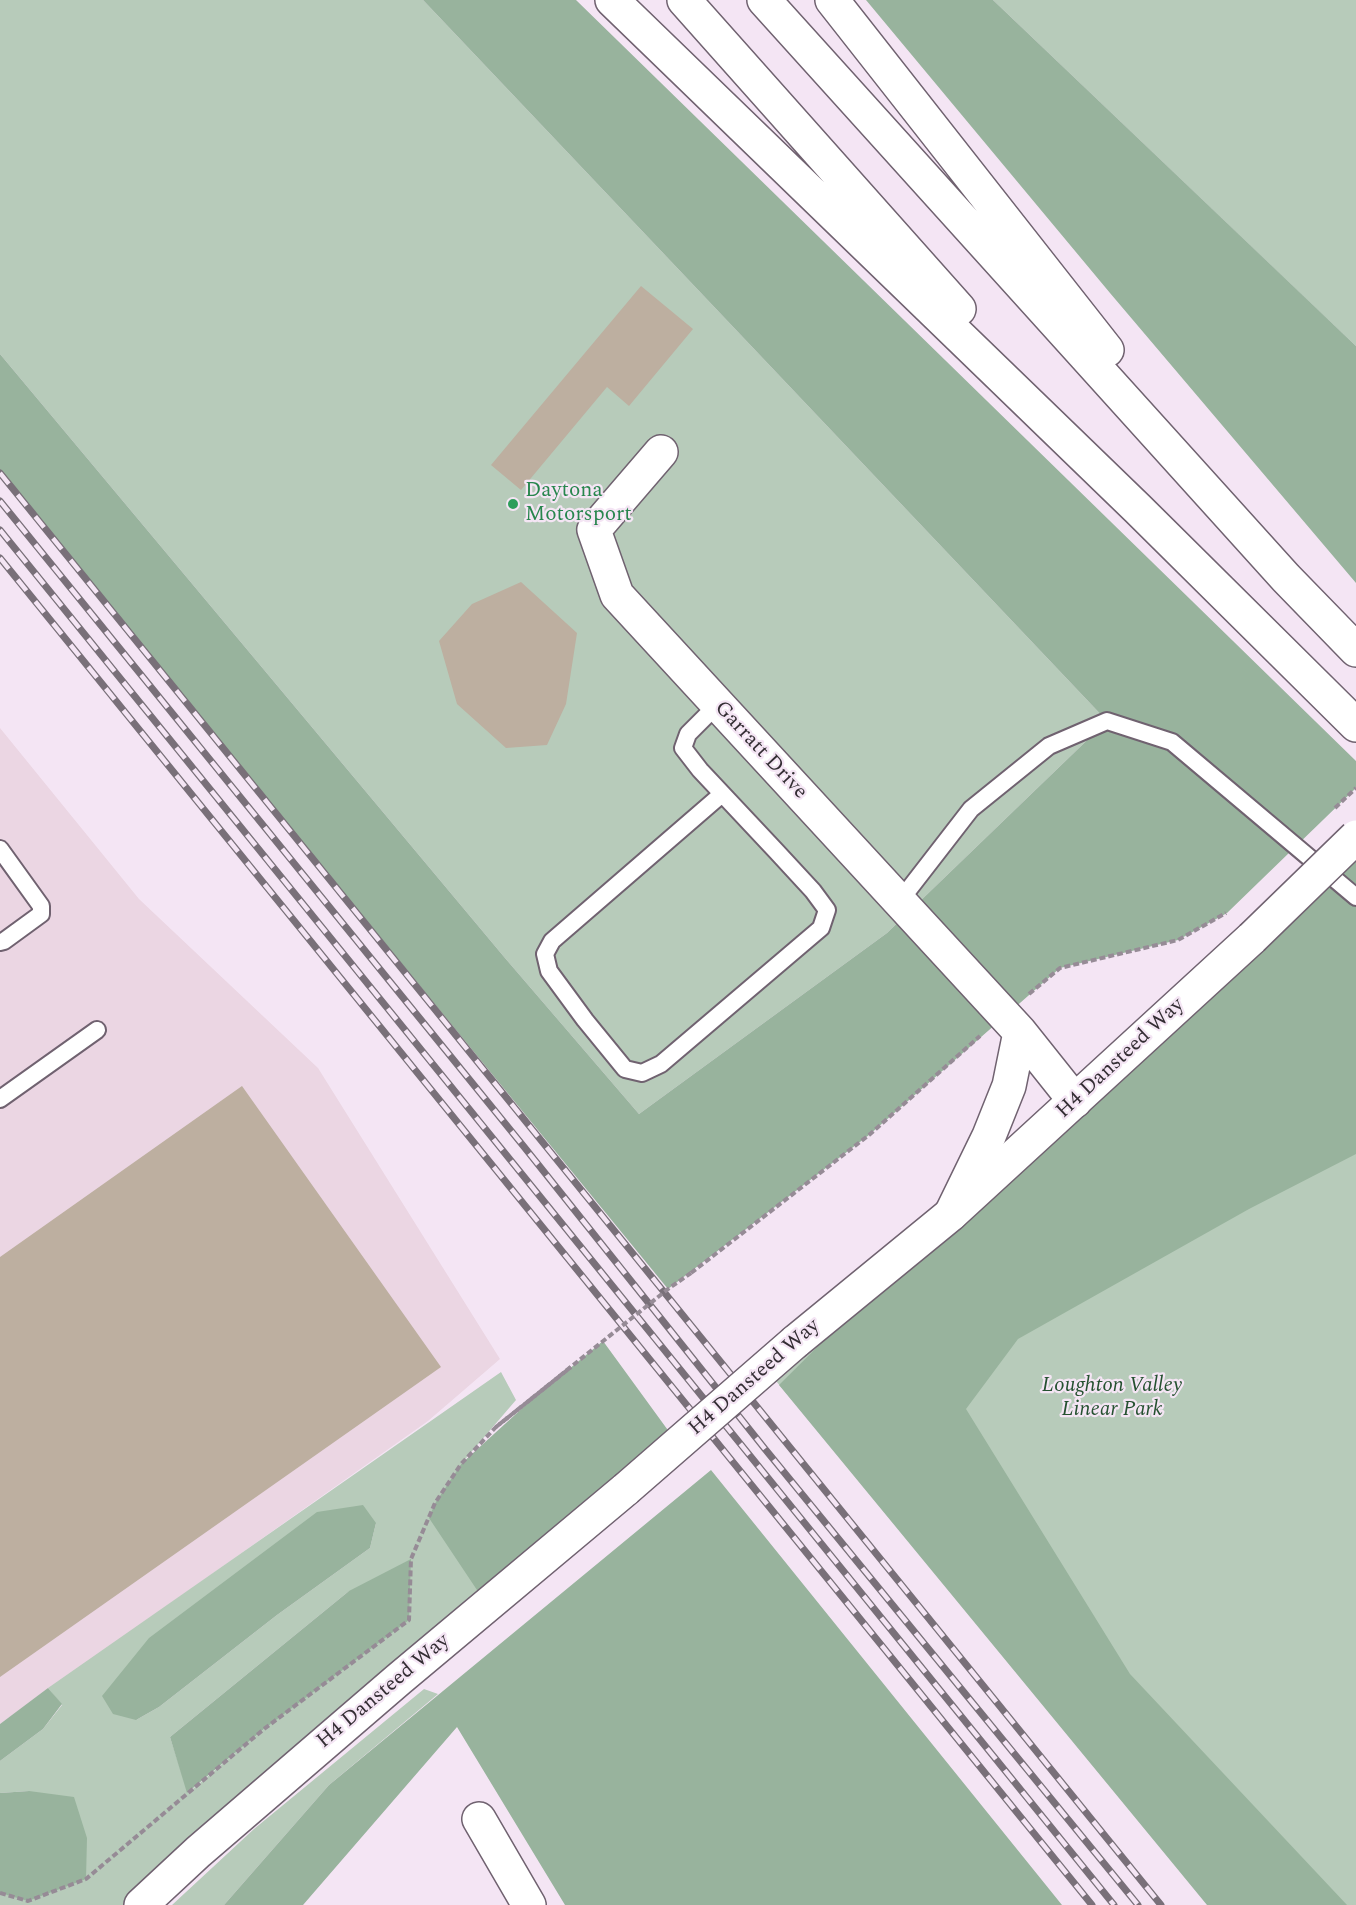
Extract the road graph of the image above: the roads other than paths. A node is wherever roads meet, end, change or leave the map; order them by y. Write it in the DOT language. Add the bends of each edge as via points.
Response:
graph roads {
  1 [pos="612,0"];
  2 [pos="684,0"];
  3 [pos="764,0"];
  4 [pos="832,0"];
  5 [pos="661,452"];
  6 [pos="1138,509"];
  7 [pos="1286,578"];
  8 [pos="1356,650"];
  9 [pos="717,705"];
  10 [pos="1356,725"];
  11 [pos="722,794"];
  12 [pos="1356,837"];
  13 [pos="0,849"];
  14 [pos="1356,897"];
  15 [pos="899,902"];
  16 [pos="0,942"];
  17 [pos="1012,1023"];
  18 [pos="98,1030"];
  19 [pos="0,1099"];
  20 [pos="1075,1101"];
  21 [pos="950,1215"];
  22 [pos="479,1819"];
  23 [pos="141,1905"];
  24 [pos="529,1905"];
  1 -- 6 [label="main road"];
  2 -- 6 [label="main road"];
  3 -- 7 [label="main road"];
  4 -- 7 [label="main road"];
  5 -- 9 [label="main road, Garratt Drive" via="594,530 617,595"];
  6 -- 10 [label="main road"];
  7 -- 8 [label="main road"];
  9 -- 11 [label="lane" via="688,734 683,748"];
  9 -- 15 [label="main road, Garratt Drive"];
  11 -- 11 [label="lane" via="813,891 827,910 821,928 661,1064 642,1073 625,1069 549,971 545,954 552,941"];
  12 -- 20 [label="main road, H4 Dansteed Way, bridge"];
  13 -- 16 [label="lane" via="42,906 41,914"];
  14 -- 15 [label="lane" via="1172,742 1107,721 1049,746 971,809"];
  15 -- 17 [label="main road, Garratt Drive"];
  17 -- 20 [label="main road, Garratt Drive"];
  17 -- 21 [label="main road" via="1009,1086"];
  18 -- 19 [label="lane"];
  20 -- 21 [label="main road, H4 Dansteed Way"];
  21 -- 23 [label="main road, H4 Dansteed Way, bridge" via="390,1686"];
  22 -- 24 [label="main road"];
}
